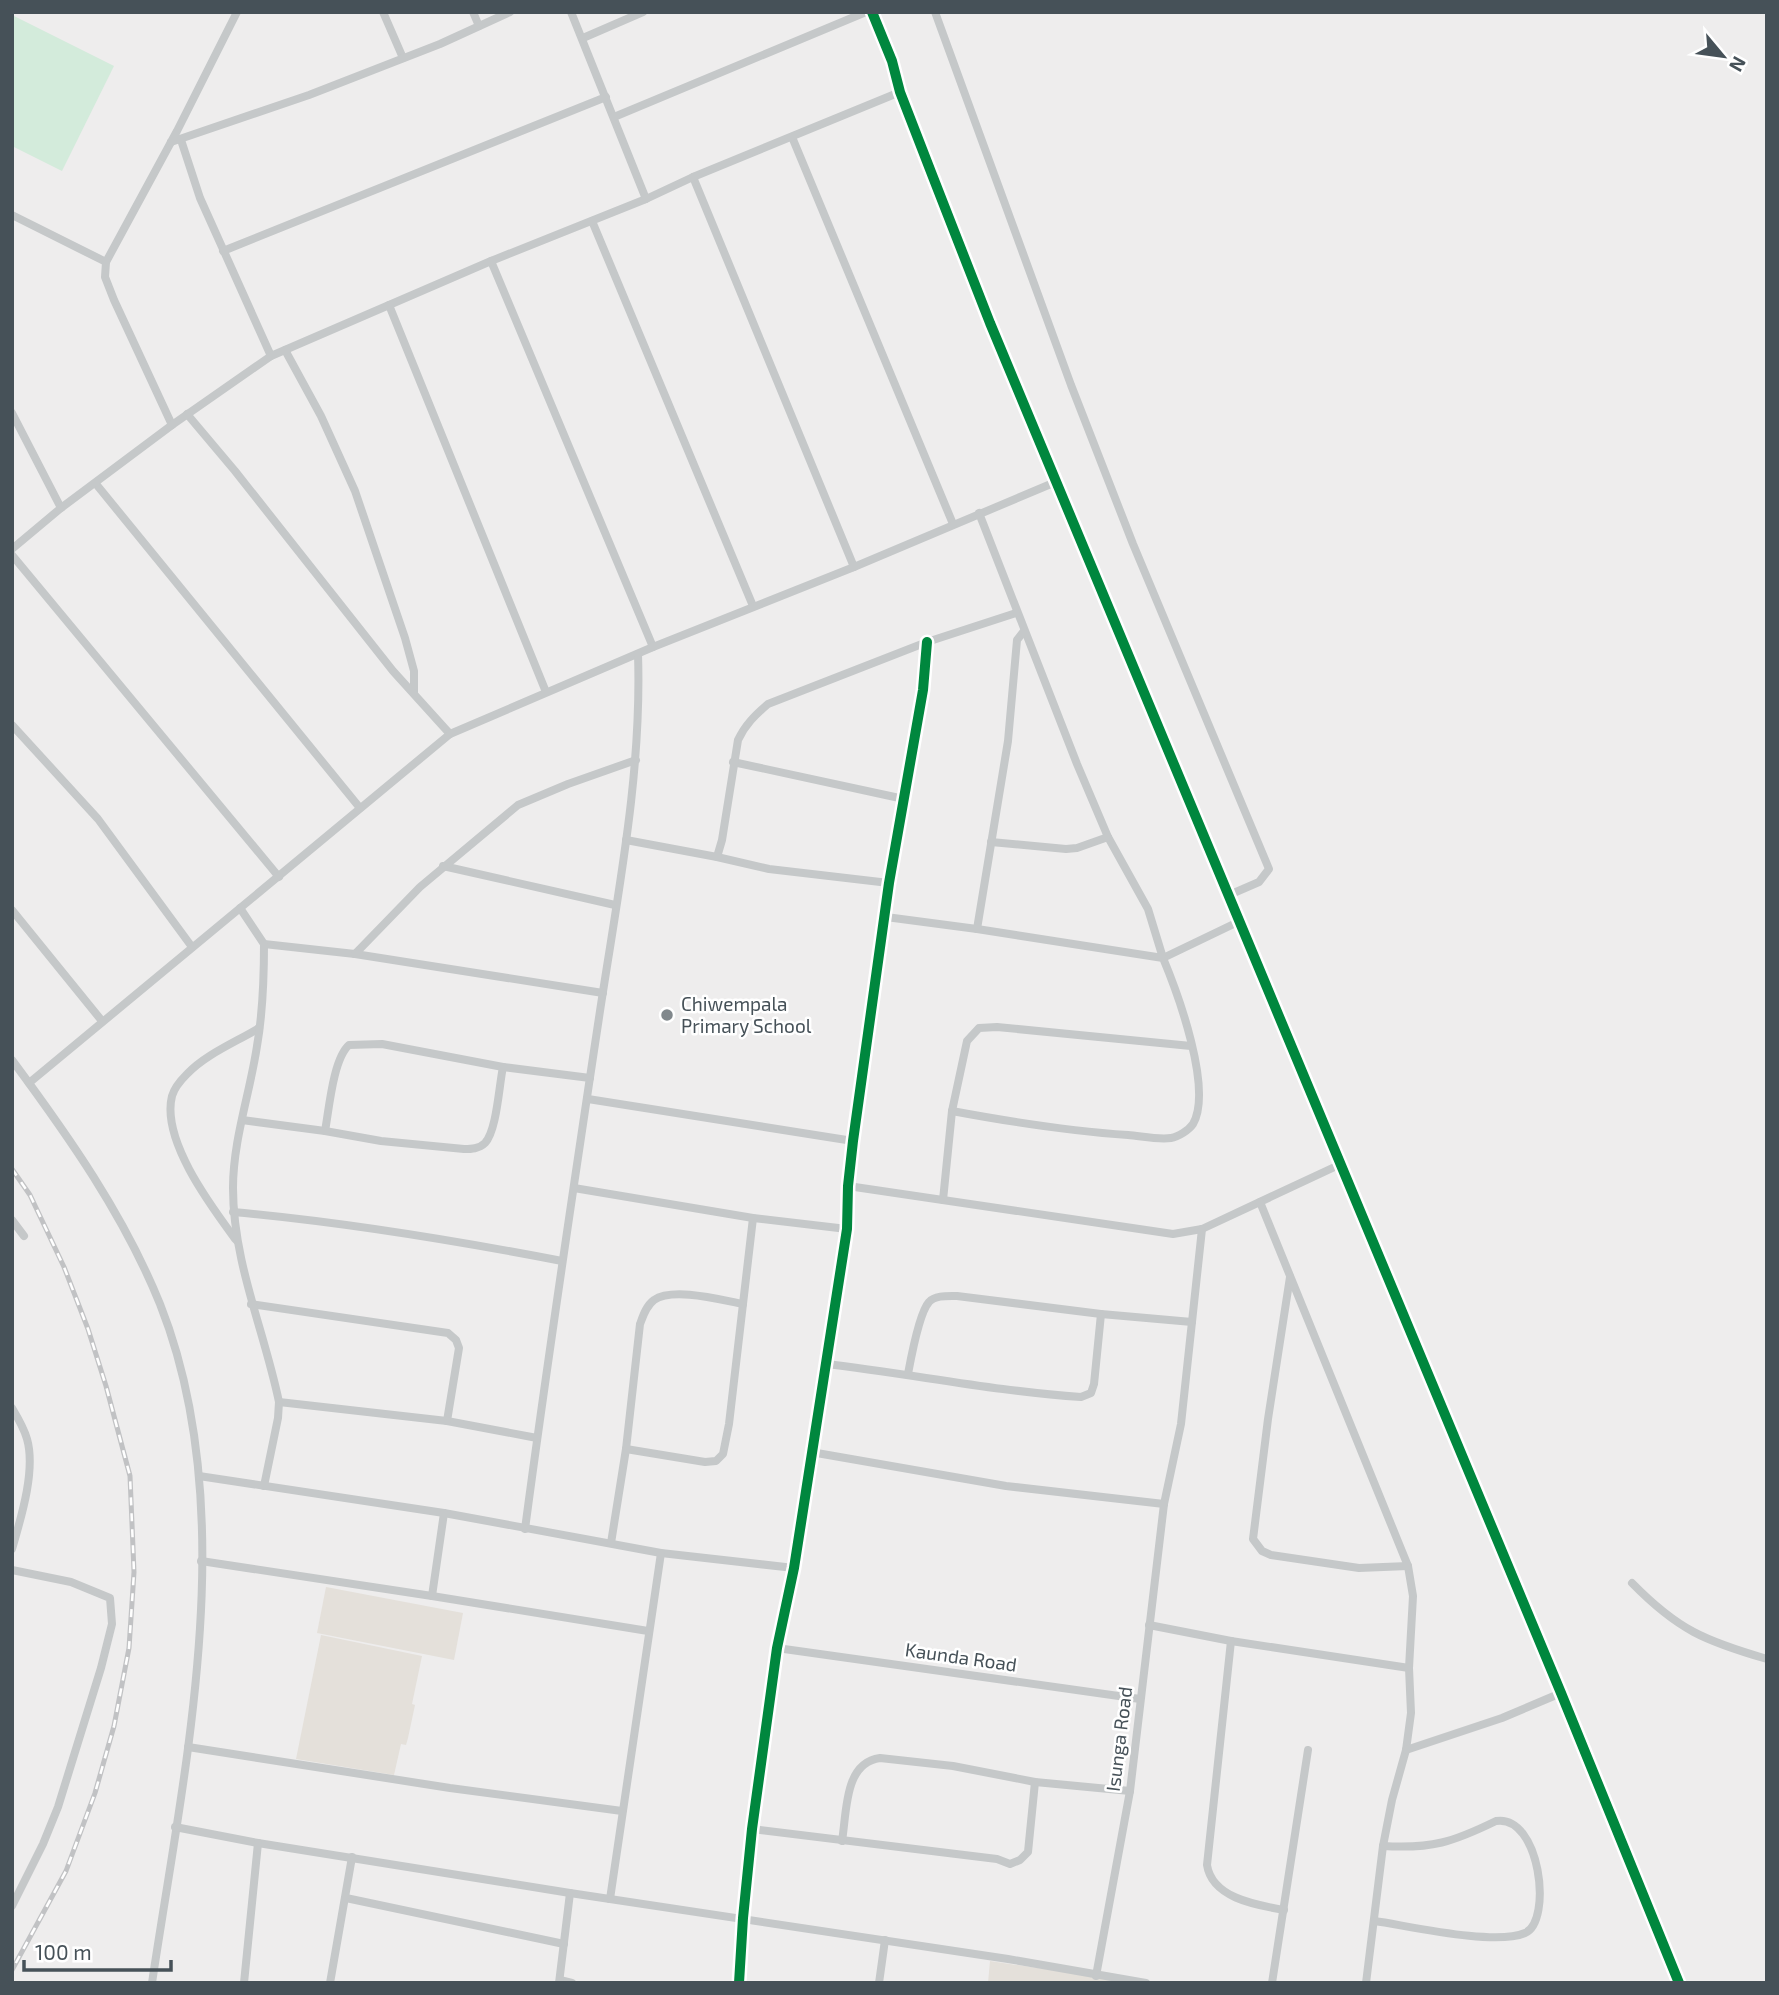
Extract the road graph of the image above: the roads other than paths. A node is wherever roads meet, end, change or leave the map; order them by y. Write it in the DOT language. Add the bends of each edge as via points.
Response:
graph roads {
  1 [pos="383,12"];
  2 [pos="473,12"];
  3 [pos="510,12"];
  4 [pos="570,12"];
  5 [pos="643,12"];
  6 [pos="866,12"];
  7 [pos="872,12"];
  8 [pos="935,12"];
  9 [pos="233,13"];
  10 [pos="479,26"];
  11 [pos="583,38"];
  12 [pos="403,58"];
  13 [pos="900,92"];
  14 [pos="606,97"];
  15 [pos="614,117"];
  16 [pos="792,137"];
  17 [pos="181,140"];
  18 [pos="171,142"];
  19 [pos="693,177"];
  20 [pos="646,200"];
  21 [pos="12,215"];
  22 [pos="592,220"];
  23 [pos="223,251"];
  24 [pos="491,261"];
  25 [pos="106,262"];
  26 [pos="389,305"];
  27 [pos="285,350"];
  28 [pos="271,356"];
  29 [pos="12,413"];
  30 [pos="187,414"];
  31 [pos="172,425"];
  32 [pos="1058,481"];
  33 [pos="96,484"];
  34 [pos="61,508"];
  35 [pos="979,513"];
  36 [pos="953,524"];
  37 [pos="12,549"];
  38 [pos="12,555"];
  39 [pos="853,567"];
  40 [pos="753,606"];
  41 [pos="1016,612"];
  42 [pos="1024,631"];
  43 [pos="927,642"];
  44 [pos="653,647"];
  45 [pos="638,654"];
  46 [pos="546,692"];
  47 [pos="414,693"];
  48 [pos="12,725"];
  49 [pos="450,734"];
  50 [pos="636,760"];
  51 [pos="733,762"];
  52 [pos="904,799"];
  53 [pos="360,808"];
  54 [pos="1108,837"];
  55 [pos="626,840"];
  56 [pos="990,842"];
  57 [pos="717,857"];
  58 [pos="443,866"];
  59 [pos="279,877"];
  60 [pos="889,883"];
  61 [pos="1229,895"];
  62 [pos="615,905"];
  63 [pos="240,908"];
  64 [pos="12,910"];
  65 [pos="886,917"];
  66 [pos="1240,920"];
  67 [pos="977,929"];
  68 [pos="264,944"];
  69 [pos="192,947"];
  70 [pos="355,954"];
  71 [pos="1163,958"];
  72 [pos="603,993"];
  73 [pos="102,1021"];
  74 [pos="259,1028"];
  75 [pos="1191,1046"];
  76 [pos="12,1060"];
  77 [pos="503,1067"];
  78 [pos="590,1079"];
  79 [pos="29,1083"];
  80 [pos="588,1099"];
  81 [pos="953,1111"];
  82 [pos="242,1120"];
  83 [pos="325,1131"];
  84 [pos="853,1141"];
  85 [pos="1341,1164"];
  86 [pos="848,1186"];
  87 [pos="575,1188"];
  88 [pos="943,1200"];
  89 [pos="1261,1202"];
  90 [pos="233,1212"];
  91 [pos="753,1217"];
  92 [pos="12,1220"];
  93 [pos="847,1229"];
  94 [pos="1202,1229"];
  95 [pos="24,1236"];
  96 [pos="237,1242"];
  97 [pos="562,1261"];
  98 [pos="1290,1277"];
  99 [pos="251,1304"];
  100 [pos="743,1304"];
  101 [pos="1101,1314"];
  102 [pos="1192,1322"];
  103 [pos="826,1364"];
  104 [pos="908,1374"];
  105 [pos="279,1402"];
  106 [pos="12,1408"];
  107 [pos="447,1421"];
  108 [pos="537,1438"];
  109 [pos="626,1449"];
  110 [pos="811,1452"];
  111 [pos="199,1476"];
  112 [pos="264,1486"];
  113 [pos="1164,1504"];
  114 [pos="444,1513"];
  115 [pos="524,1529"];
  116 [pos="611,1543"];
  117 [pos="12,1549"];
  118 [pos="661,1553"];
  119 [pos="201,1561"];
  120 [pos="1408,1566"];
  121 [pos="794,1568"];
  122 [pos="12,1570"];
  123 [pos="1632,1583"];
  124 [pos="432,1596"];
  125 [pos="1149,1625"];
  126 [pos="648,1632"];
  127 [pos="1231,1641"];
  128 [pos="777,1648"];
  129 [pos="1767,1659"];
  130 [pos="1409,1668"];
  131 [pos="1561,1693"];
  132 [pos="1140,1699"];
  133 [pos="188,1747"];
  134 [pos="1308,1750"];
  135 [pos="1406,1750"];
  136 [pos="1035,1782"];
  137 [pos="1130,1791"];
  138 [pos="622,1811"];
  139 [pos="175,1827"];
  140 [pos="752,1829"];
  141 [pos="842,1841"];
  142 [pos="258,1843"];
  143 [pos="1383,1846"];
  144 [pos="352,1857"];
  145 [pos="570,1893"];
  146 [pos="345,1898"];
  147 [pos="610,1899"];
  148 [pos="12,1906"];
  149 [pos="1284,1910"];
  150 [pos="743,1918"];
  151 [pos="1375,1921"];
  152 [pos="885,1940"];
  153 [pos="564,1944"];
  154 [pos="1096,1976"];
  155 [pos="560,1981"];
  156 [pos="152,1983"];
  157 [pos="244,1983"];
  158 [pos="330,1983"];
  159 [pos="572,1983"];
  160 [pos="739,1983"];
  161 [pos="879,1983"];
  162 [pos="1146,1983"];
  163 [pos="1272,1983"];
  164 [pos="1366,1983"];
  165 [pos="1679,1983"];
  1 -- 12 [label="street"];
  2 -- 10 [label="street"];
  3 -- 10 [label="street"];
  4 -- 11 [label="street"];
  5 -- 11 [label="street"];
  6 -- 15 [label="street"];
  7 -- 13 [label="street"];
  8 -- 61 [label="street" via="1076,397 1269,869 1259,882"];
  9 -- 18 [label="street"];
  10 -- 12 [label="street"];
  11 -- 14 [label="street"];
  12 -- 17 [label="street"];
  13 -- 16 [label="street"];
  13 -- 32 [label="street" via="990,323"];
  14 -- 15 [label="street"];
  14 -- 23 [label="street"];
  15 -- 20 [label="street"];
  16 -- 19 [label="street"];
  16 -- 36 [label="street"];
  17 -- 18 [label="street"];
  17 -- 23 [label="street"];
  18 -- 25 [label="street"];
  19 -- 20 [label="street"];
  19 -- 39 [label="street"];
  20 -- 22 [label="street"];
  21 -- 25 [label="street"];
  22 -- 24 [label="street"];
  22 -- 40 [label="street"];
  23 -- 28 [label="street"];
  24 -- 26 [label="street"];
  24 -- 44 [label="street"];
  25 -- 31 [label="street" via="105,277 114,300"];
  26 -- 27 [label="street"];
  26 -- 46 [label="street"];
  27 -- 28 [label="street"];
  27 -- 47 [label="street" via="355,491 405,638 414,671"];
  28 -- 30 [label="street"];
  29 -- 34 [label="street"];
  30 -- 31 [label="street"];
  30 -- 47 [label="street"];
  31 -- 33 [label="street"];
  32 -- 35 [label="street"];
  32 -- 61 [label="street"];
  33 -- 34 [label="street"];
  33 -- 53 [label="street"];
  34 -- 37 [label="street"];
  35 -- 36 [label="street"];
  35 -- 41 [label="street"];
  36 -- 39 [label="street"];
  38 -- 59 [label="street"];
  39 -- 40 [label="street"];
  40 -- 44 [label="street"];
  41 -- 42 [label="street"];
  41 -- 43 [label="street"];
  42 -- 54 [label="street"];
  42 -- 56 [label="street" via="1017,640 1008,741"];
  43 -- 51 [label="street" via="768,704 743,730"];
  43 -- 52 [label="street"];
  44 -- 45 [label="street"];
  45 -- 46 [label="street"];
  45 -- 50 [label="street"];
  46 -- 49 [label="street"];
  47 -- 49 [label="street"];
  48 -- 69 [label="street" via="99,819"];
  49 -- 53 [label="street"];
  50 -- 55 [label="street"];
  50 -- 58 [label="street" via="518,805"];
  51 -- 52 [label="street"];
  51 -- 57 [label="street"];
  52 -- 60 [label="street"];
  53 -- 59 [label="street"];
  54 -- 56 [label="street" via="1066,849"];
  54 -- 71 [label="street" via="1148,909"];
  55 -- 57 [label="street"];
  55 -- 62 [label="street"];
  56 -- 67 [label="street"];
  57 -- 60 [label="street" via="769,869"];
  58 -- 62 [label="street"];
  58 -- 70 [label="street"];
  59 -- 63 [label="street"];
  60 -- 65 [label="street"];
  61 -- 66 [label="street"];
  62 -- 72 [label="street"];
  63 -- 68 [label="street"];
  63 -- 69 [label="street"];
  64 -- 73 [label="street"];
  65 -- 67 [label="street"];
  65 -- 84 [label="street"];
  66 -- 71 [label="street"];
  66 -- 85 [label="street"];
  67 -- 71 [label="street"];
  68 -- 70 [label="street"];
  68 -- 74 [label="street"];
  69 -- 73 [label="street"];
  70 -- 72 [label="street"];
  71 -- 75 [label="street"];
  72 -- 78 [label="street"];
  73 -- 79 [label="street"];
  74 -- 82 [label="street"];
  74 -- 96 [label="street" via="188,1073 173,1094 171,1110 176,1140 195,1178"];
  75 -- 81 [label="street" via="979,1028 967,1041"];
  75 -- 81 [label="street" via="1199,1078 1198,1107 1192,1125 1171,1138 1030,1126"];
  76 -- 79 [label="street"];
  77 -- 78 [label="street"];
  77 -- 83 [label="street" via="491,1131 476,1148 380,1141"];
  77 -- 83 [label="street" via="382,1044 349,1045 338,1065"];
  78 -- 80 [label="street"];
  79 -- 111 [label="street" via="108,1200 160,1303 183,1376"];
  80 -- 84 [label="street"];
  80 -- 87 [label="street"];
  81 -- 88 [label="street"];
  82 -- 83 [label="street"];
  82 -- 90 [label="street"];
  84 -- 86 [label="street"];
  85 -- 89 [label="street"];
  85 -- 131 [label="street"];
  86 -- 88 [label="street"];
  86 -- 93 [label="street"];
  87 -- 91 [label="street"];
  87 -- 97 [label="street"];
  88 -- 94 [label="street" via="1173,1234"];
  89 -- 94 [label="street"];
  89 -- 98 [label="street"];
  90 -- 96 [label="street"];
  90 -- 97 [label="street"];
  91 -- 93 [label="street"];
  91 -- 100 [label="street"];
  92 -- 95 [label="street"];
  93 -- 103 [label="street"];
  94 -- 102 [label="street, Isunga Road"];
  96 -- 99 [label="street"];
  97 -- 108 [label="street"];
  98 -- 120 [label="street"];
  98 -- 120 [label="street" via="1253,1539 1271,1555 1359,1568"];
  99 -- 105 [label="street"];
  99 -- 107 [label="street" via="448,1332 459,1348"];
  100 -- 109 [label="street" via="677,1294 651,1302 640,1324"];
  100 -- 109 [label="street" via="723,1454 716,1461 705,1462"];
  101 -- 102 [label="street"];
  101 -- 104 [label="street" via="957,1296 936,1298 925,1310"];
  101 -- 104 [label="street" via="1094,1384 1091,1393 1081,1397 1018,1393"];
  102 -- 113 [label="street, Isunga Road" via="1181,1424"];
  103 -- 104 [label="street"];
  103 -- 110 [label="street"];
  105 -- 107 [label="street"];
  105 -- 112 [label="street"];
  106 -- 117 [label="street" via="28,1440 30,1460"];
  107 -- 108 [label="street"];
  108 -- 115 [label="street"];
  109 -- 116 [label="street"];
  110 -- 113 [label="street" via="1006,1486"];
  110 -- 121 [label="street"];
  111 -- 112 [label="street"];
  111 -- 119 [label="street"];
  112 -- 114 [label="street"];
  113 -- 125 [label="street, Isunga Road"];
  114 -- 115 [label="street"];
  114 -- 124 [label="street"];
  115 -- 116 [label="street"];
  116 -- 118 [label="street"];
  118 -- 121 [label="street"];
  118 -- 126 [label="street"];
  119 -- 124 [label="street"];
  119 -- 133 [label="street"];
  120 -- 130 [label="street" via="1413,1596"];
  121 -- 128 [label="street"];
  122 -- 148 [label="street" via="71,1582 110,1598 112,1625 58,1807"];
  123 -- 129 [label="street" via="1681,1627"];
  124 -- 126 [label="street"];
  125 -- 127 [label="street"];
  125 -- 132 [label="street, Isunga Road"];
  126 -- 138 [label="street"];
  127 -- 130 [label="street"];
  127 -- 149 [label="street" via="1209,1876 1233,1896"];
  128 -- 132 [label="street, Kaunda Road"];
  128 -- 140 [label="street"];
  130 -- 135 [label="street" via="1411,1713"];
  131 -- 135 [label="street"];
  131 -- 165 [label="street"];
  132 -- 137 [label="street, Isunga Road"];
  133 -- 138 [label="street"];
  133 -- 139 [label="street"];
  134 -- 149 [label="street"];
  135 -- 143 [label="street"];
  136 -- 137 [label="street"];
  136 -- 141 [label="street" via="953,1766 868,1759 854,1774"];
  136 -- 141 [label="street" via="1028,1852 1010,1864"];
  137 -- 154 [label="street, Isunga Road"];
  138 -- 147 [label="street"];
  139 -- 142 [label="street"];
  139 -- 156 [label="street"];
  140 -- 141 [label="street"];
  140 -- 150 [label="street"];
  142 -- 144 [label="street"];
  142 -- 157 [label="street"];
  143 -- 151 [label="street"];
  143 -- 151 [label="street" via="1444,1843 1506,1819 1527,1837 1536,1864 1538,1914 1534,1927 1513,1936 1487,1937"];
  144 -- 145 [label="street"];
  144 -- 146 [label="street"];
  145 -- 147 [label="street"];
  145 -- 153 [label="street"];
  146 -- 153 [label="street"];
  146 -- 158 [label="street"];
  147 -- 150 [label="street"];
  149 -- 163 [label="street"];
  150 -- 152 [label="street"];
  150 -- 160 [label="street"];
  151 -- 164 [label="street"];
  152 -- 154 [label="street"];
  152 -- 161 [label="street"];
  153 -- 155 [label="street"];
  154 -- 162 [label="street"];
  155 -- 159 [label="street"];
}
